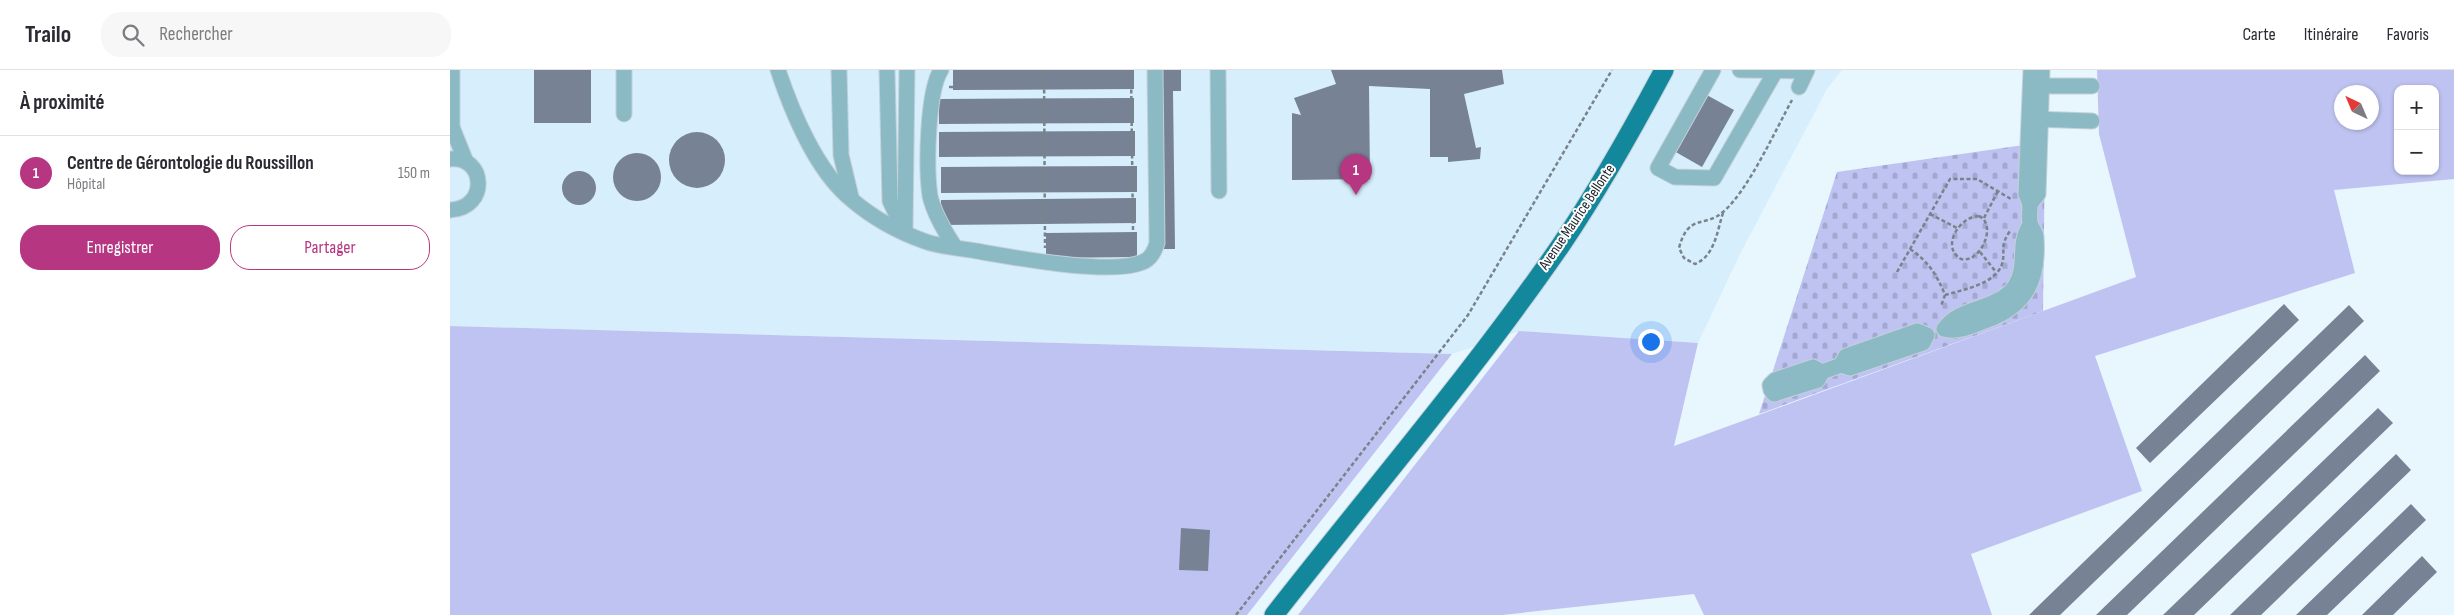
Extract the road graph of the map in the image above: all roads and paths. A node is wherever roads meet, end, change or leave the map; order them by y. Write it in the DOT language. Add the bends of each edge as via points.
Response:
graph roads {
  1 [pos="452,70"];
  2 [pos="624,70"];
  3 [pos="778,70"];
  4 [pos="839,70"];
  5 [pos="888,70"];
  6 [pos="907,70"];
  7 [pos="941,70"];
  8 [pos="956,70"];
  9 [pos="1044,70"];
  10 [pos="1131,70"];
  11 [pos="1155,70"];
  12 [pos="1218,70"];
  13 [pos="1612,70"];
  14 [pos="1664,70"];
  15 [pos="1713,70"];
  16 [pos="1740,70"];
  17 [pos="2031,70"];
  18 [pos="2042,70"];
  19 [pos="1807,71"];
  20 [pos="1775,72"];
  21 [pos="2036,86"];
  22 [pos="2092,86"];
  23 [pos="946,87"];
  24 [pos="1799,87"];
  25 [pos="624,114"];
  26 [pos="2035,119"];
  27 [pos="2092,121"];
  28 [pos="451,122"];
  29 [pos="450,158"];
  30 [pos="466,162"];
  31 [pos="1219,191"];
  32 [pos="1998,191"];
  33 [pos="2012,199"];
  34 [pos="851,200"];
  35 [pos="450,210"];
  36 [pos="1723,213"];
  37 [pos="1930,214"];
  38 [pos="1984,218"];
  39 [pos="1957,228"];
  40 [pos="1133,230"];
  41 [pos="2010,231"];
  42 [pos="905,233"];
  43 [pos="956,247"];
  44 [pos="1910,249"];
  45 [pos="1980,252"];
  46 [pos="1045,262"];
  47 [pos="1897,272"];
  48 [pos="1996,273"];
  49 [pos="1945,295"];
  50 [pos="1941,306"];
  51 [pos="1822,372"];
  52 [pos="1236,615"];
  53 [pos="1274,615"];
  1 -- 28 [label="street"];
  2 -- 25 [label="street"];
  3 -- 34 [label="street" via="796,118 830,177"];
  4 -- 34 [label="street" via="841,155"];
  5 -- 42 [label="street" via="890,201"];
  6 -- 42 [label="street"];
  7 -- 43 [label="street" via="930,118 930,196 944,230"];
  8 -- 23 [label="path" via="955,87"];
  9 -- 46 [label="path"];
  10 -- 40 [label="path"];
  11 -- 46 [label="street" via="1157,243 1152,254 1139,263 1118,266"];
  12 -- 31 [label="street"];
  13 -- 52 [label="path" via="1468,315"];
  14 -- 53 [label="main road, Avenue Maurice Bellonte" via="1617,156 1561,245 1478,357"];
  15 -- 20 [label="street" via="1658,168 1675,177 1714,178"];
  16 -- 20 [label="street"];
  17 -- 21 [label="street"];
  18 -- 21 [label="street"];
  19 -- 20 [label="street"];
  19 -- 24 [label="street"];
  21 -- 22 [label="street"];
  21 -- 26 [label="street"];
  24 -- 36 [label="path" via="1761,157"];
  26 -- 27 [label="street"];
  26 -- 51 [label="street" via="2026,194 2030,204 2030,225 2024,233 2023,265 2015,287 2000,301 1950,320 1944,329 1927,335 1923,343 1850,368 1841,365"];
  28 -- 30 [label="street"];
  29 -- 30 [label="street"];
  30 -- 35 [label="street" via="476,173 478,190 470,203"];
  32 -- 33 [label="path"];
  32 -- 37 [label="path" via="1977,179 1950,179"];
  32 -- 38 [label="path"];
  34 -- 42 [label="street"];
  36 -- 36 [label="path" via="1693,224 1682,236 1678,248 1684,258 1695,264 1705,260"];
  37 -- 39 [label="path"];
  37 -- 44 [label="path"];
  38 -- 39 [label="path" via="1969,217"];
  38 -- 45 [label="path" via="1987,233"];
  39 -- 45 [label="path" via="1953,246 1957,256 1966,260"];
  41 -- 48 [label="path" via="2002,248 2003,262"];
  42 -- 43 [label="street" via="926,242"];
  43 -- 46 [label="street"];
  44 -- 47 [label="path"];
  44 -- 49 [label="path" via="1932,268"];
  45 -- 48 [label="path"];
  48 -- 49 [label="path" via="1970,288"];
  49 -- 50 [label="path"];
}
